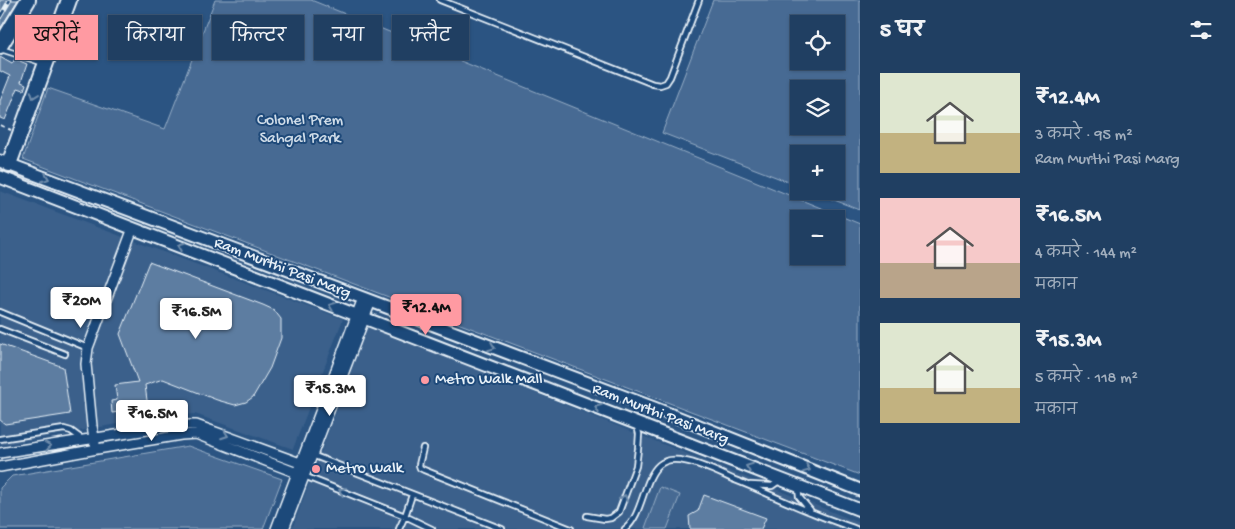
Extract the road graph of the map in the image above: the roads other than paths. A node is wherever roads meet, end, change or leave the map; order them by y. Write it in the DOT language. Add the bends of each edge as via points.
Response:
graph roads {
  1 [pos="28,0"];
  2 [pos="69,0"];
  3 [pos="440,0"];
  4 [pos="461,0"];
  5 [pos="699,0"];
  6 [pos="458,7"];
  7 [pos="0,48"];
  8 [pos="46,64"];
  9 [pos="4,163"];
  10 [pos="0,177"];
  11 [pos="133,228"];
  12 [pos="367,299"];
  13 [pos="0,312"];
  14 [pos="360,316"];
  15 [pos="0,329"];
  16 [pos="88,348"];
  17 [pos="65,354"];
  18 [pos="636,423"];
  19 [pos="94,439"];
  20 [pos="0,440"];
  21 [pos="84,440"];
  22 [pos="423,448"];
  23 [pos="96,449"];
  24 [pos="0,453"];
  25 [pos="308,454"];
  26 [pos="300,463"];
  27 [pos="0,467"];
  28 [pos="300,474"];
  29 [pos="782,480"];
  30 [pos="747,484"];
  31 [pos="798,486"];
  32 [pos="860,490"];
  33 [pos="412,495"];
  34 [pos="860,510"];
  35 [pos="812,513"];
  36 [pos="405,516"];
  37 [pos="587,516"];
  38 [pos="276,529"];
  39 [pos="284,529"];
  40 [pos="399,529"];
  41 [pos="432,529"];
  42 [pos="502,529"];
  43 [pos="571,529"];
  44 [pos="625,529"];
  45 [pos="856,529"];
  1 -- 7 [label="main road"];
  2 -- 8 [label="main road"];
  3 -- 6 [label="lane"];
  4 -- 6 [label="lane"];
  5 -- 6 [label="lane" via="670,77 660,85"];
  7 -- 8 [label="lane"];
  8 -- 9 [label="main road, one-way"];
  9 -- 12 [label="street, Ram Murthi Pasi Marg, one-way"];
  10 -- 11 [label="street, Ram Murthi Pasi Marg"];
  14 -- 11 [label="street, Ram Murthi Pasi Marg, one-way"];
  11 -- 16 [label="street"];
  12 -- 14 [label="street"];
  12 -- 32 [label="street, Ram Murthi Pasi Marg, one-way"];
  13 -- 16 [label="lane"];
  18 -- 14 [label="street, Ram Murthi Pasi Marg, one-way"];
  14 -- 25 [label="street"];
  15 -- 17 [label="lane"];
  16 -- 19 [label="street" via="86,364"];
  29 -- 18 [label="street, Ram Murthi Pasi Marg, one-way"];
  37 -- 18 [label="lane, one-way" via="605,519 619,512 638,456"];
  19 -- 21 [label="street"];
  19 -- 23 [label="street"];
  19 -- 26 [label="street, one-way" via="196,425"];
  20 -- 21 [label="lane" via="64,429"];
  24 -- 21 [label="street, one-way"];
  22 -- 43 [label="lane" via="420,468"];
  23 -- 27 [label="street"];
  23 -- 28 [label="street" via="196,434"];
  25 -- 26 [label="street"];
  25 -- 28 [label="street"];
  25 -- 33 [label="lane"];
  26 -- 28 [label="street"];
  36 -- 28 [label="lane, one-way"];
  28 -- 38 [label="street"];
  28 -- 39 [label="street"];
  29 -- 30 [label="lane" via="772,486"];
  29 -- 31 [label="street, Ram Murthi Pasi Marg"];
  30 -- 35 [label="lane"];
  30 -- 44 [label="lane" via="684,461 664,462 652,474 634,518"];
  31 -- 34 [label="street, Ram Murthi Pasi Marg"];
  31 -- 35 [label="lane" via="799,497"];
  33 -- 36 [label="lane"];
  33 -- 42 [label="lane"];
  35 -- 45 [label="lane"];
  36 -- 40 [label="lane"];
  36 -- 41 [label="lane"];
}
